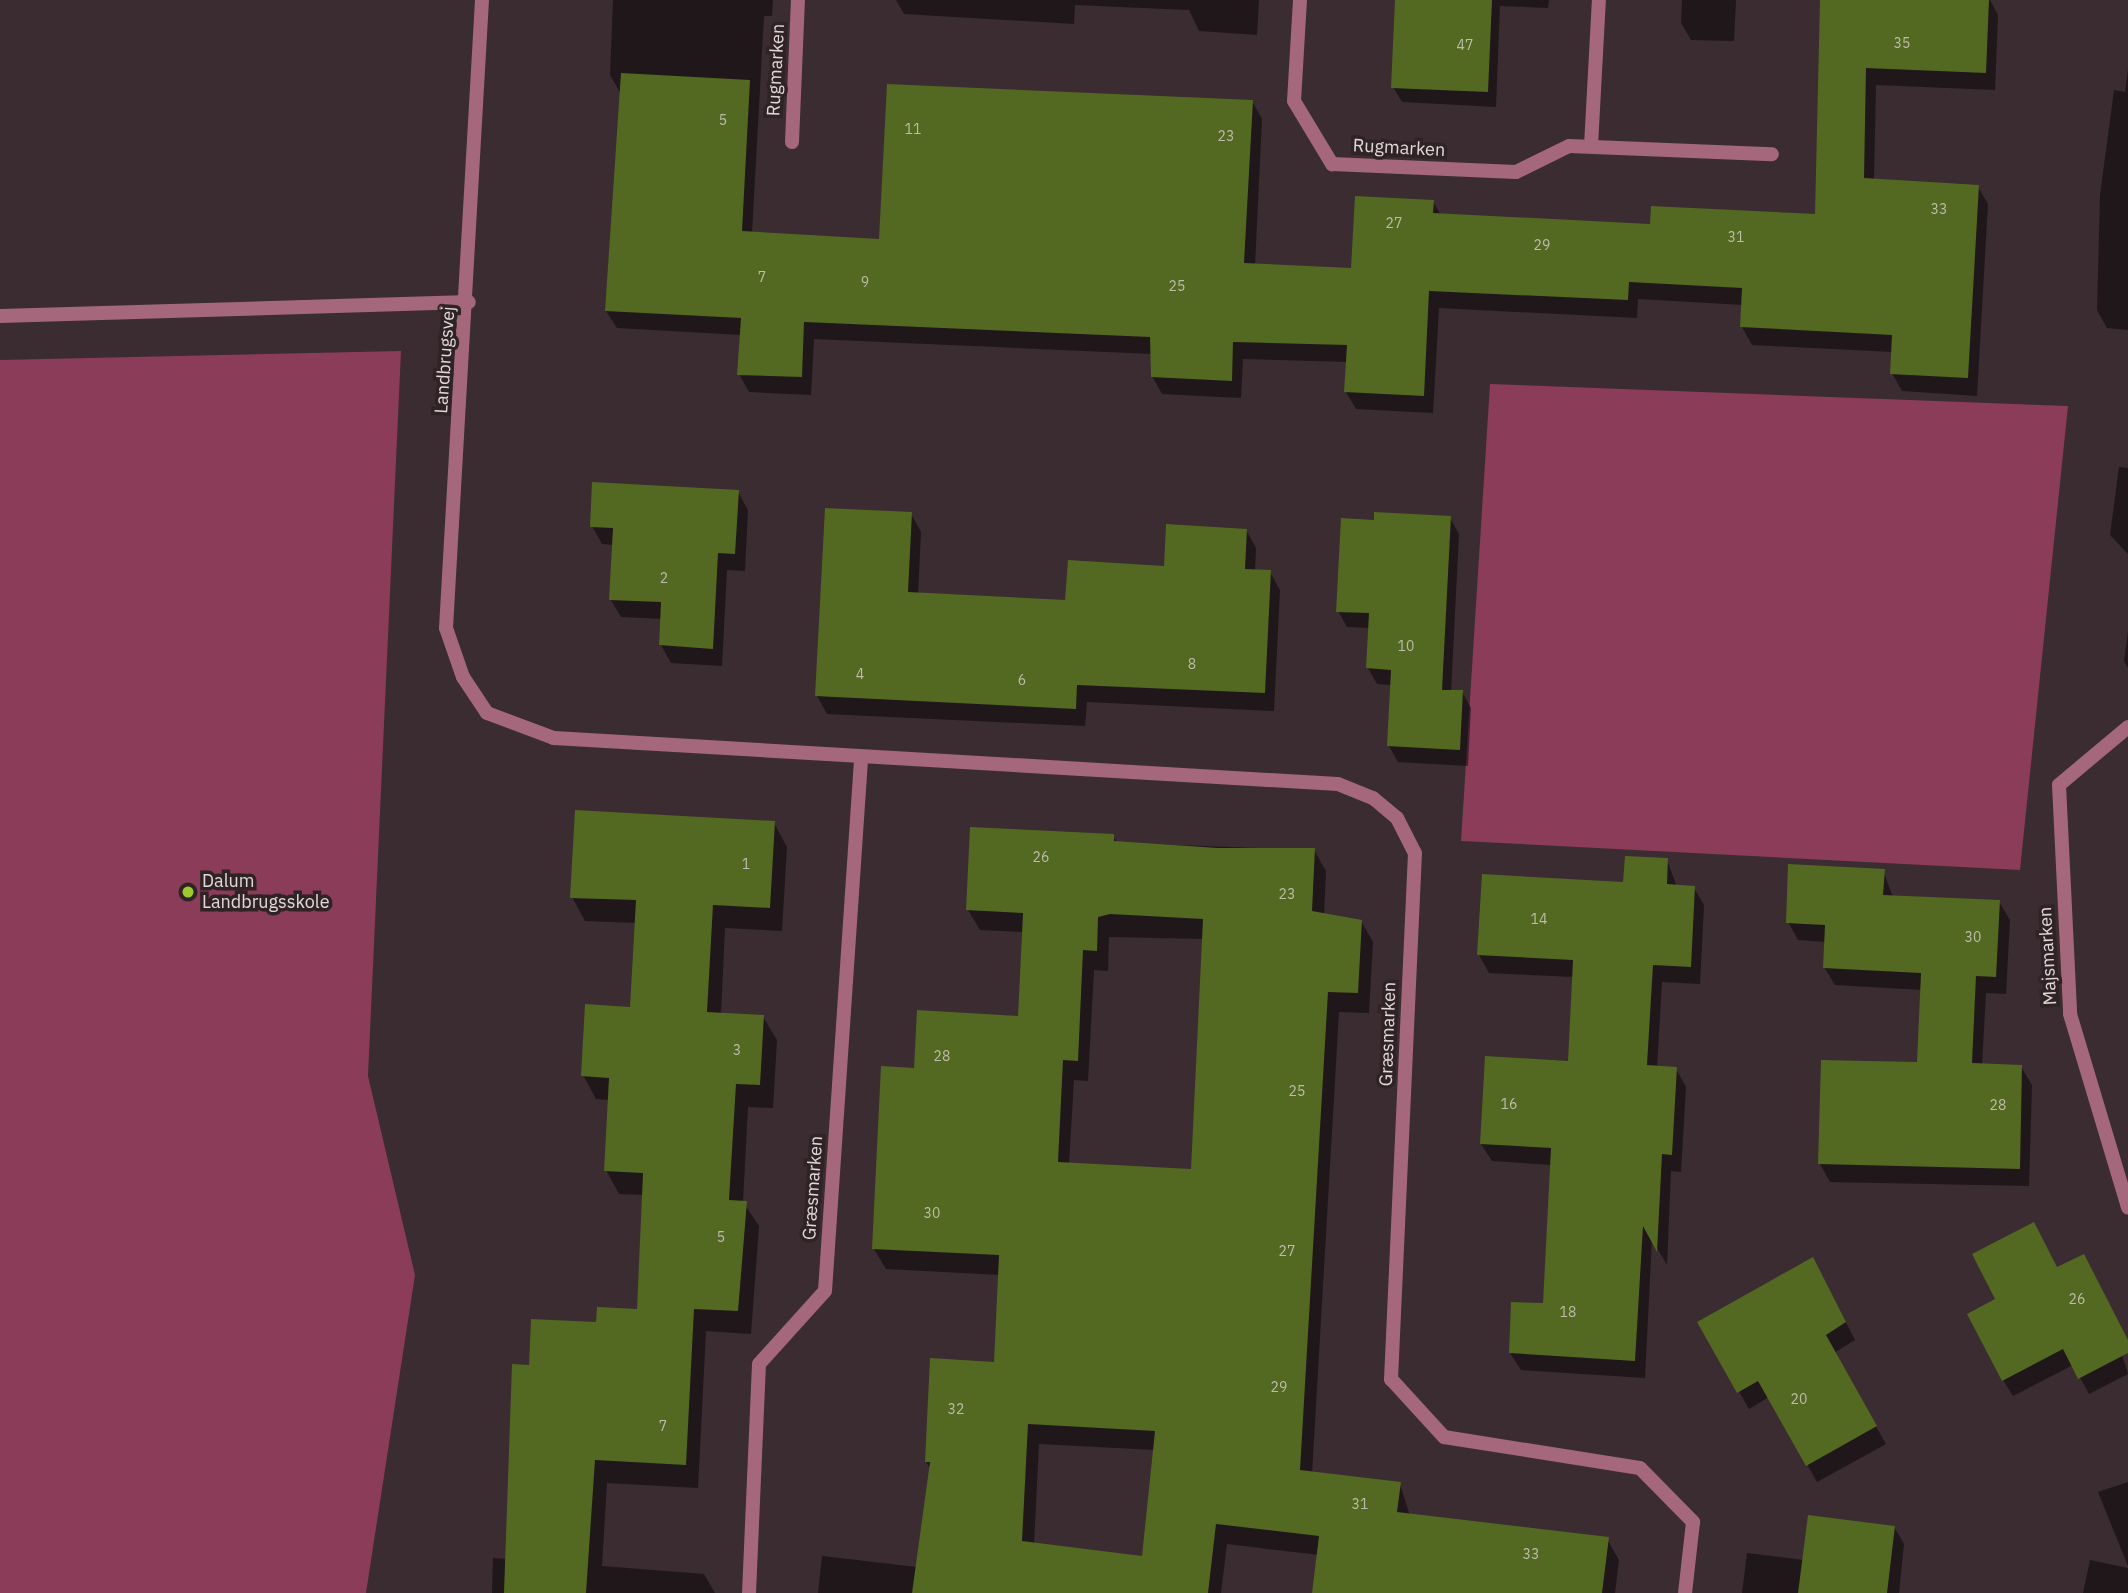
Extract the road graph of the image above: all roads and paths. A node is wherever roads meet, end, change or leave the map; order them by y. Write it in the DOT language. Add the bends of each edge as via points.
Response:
graph roads {
  1 [pos="482,0"];
  2 [pos="798,0"];
  3 [pos="1300,0"];
  4 [pos="1599,0"];
  5 [pos="792,142"];
  6 [pos="1591,146"];
  7 [pos="1772,154"];
  8 [pos="469,302"];
  9 [pos="0,316"];
  10 [pos="487,713"];
  11 [pos="2128,727"];
  12 [pos="861,760"];
  13 [pos="2128,1207"];
  14 [pos="749,1593"];
  15 [pos="1685,1593"];
  1 -- 8 [label="street, Landbrugsvej"];
  2 -- 5 [label="street, Rugmarken"];
  3 -- 6 [label="street, Rugmarken" via="1294,101 1332,164 1516,172 1569,146"];
  4 -- 6 [label="street"];
  6 -- 7 [label="street, Rugmarken"];
  8 -- 9 [label="street"];
  8 -- 10 [label="street, Landbrugsvej" via="446,628 463,677"];
  10 -- 12 [label="street, Græsmarken" via="554,738"];
  11 -- 13 [label="street, Majsmarken" via="2060,785 2070,1014"];
  12 -- 14 [label="street, Græsmarken" via="825,1290 759,1364"];
  12 -- 15 [label="street, Græsmarken" via="1338,784 1397,818 1415,853 1391,1379 1444,1437 1640,1468 1693,1522"];
}
